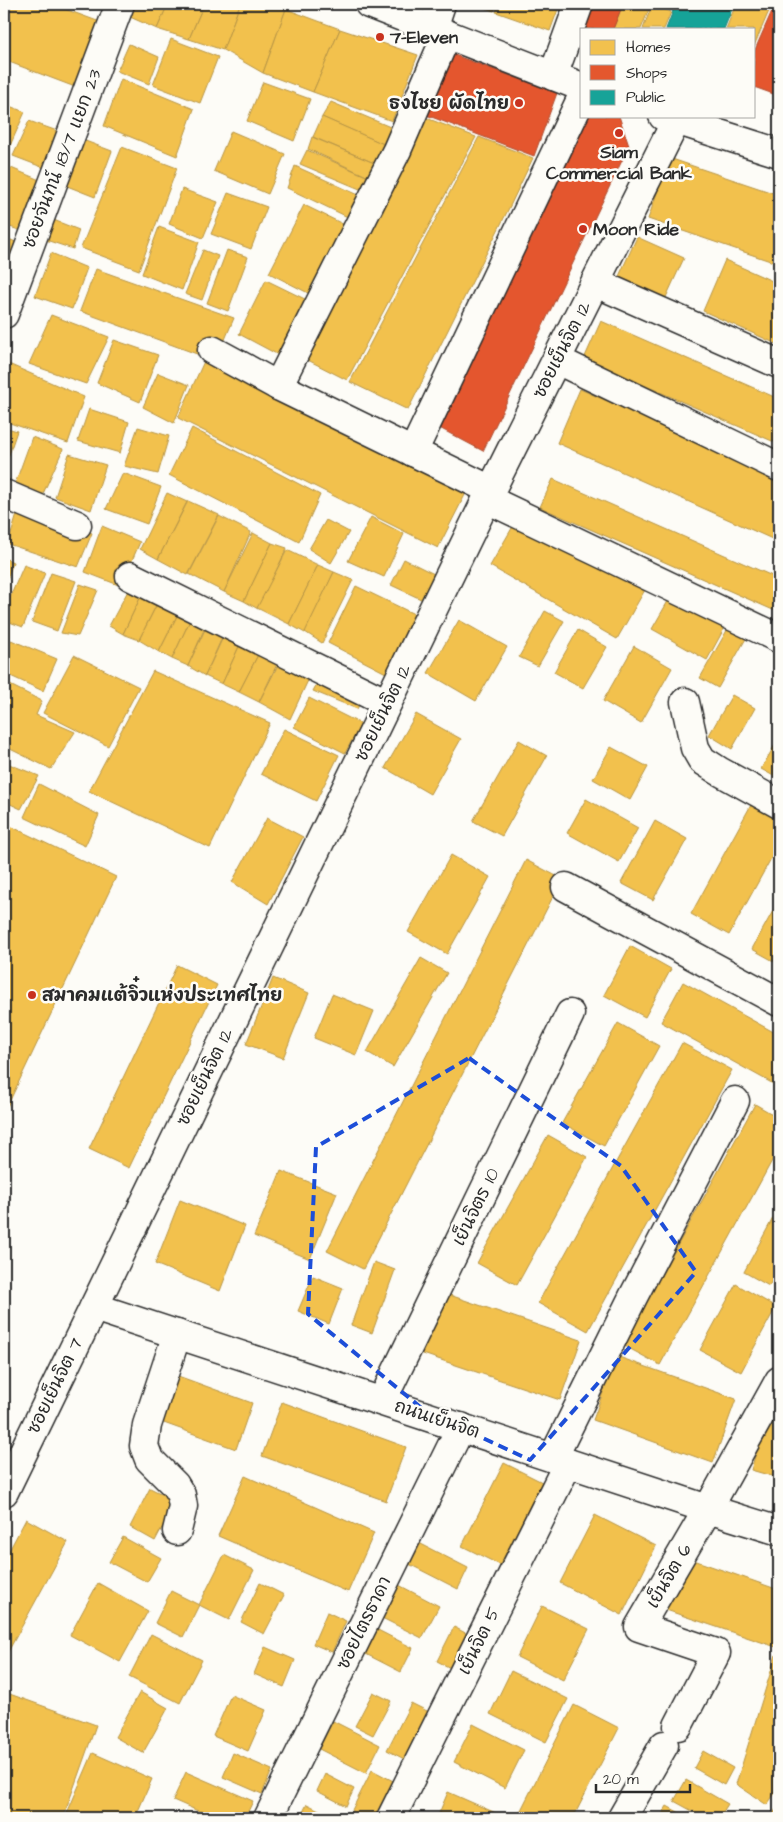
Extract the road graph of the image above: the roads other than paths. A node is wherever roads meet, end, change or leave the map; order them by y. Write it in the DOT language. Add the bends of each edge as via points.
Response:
graph roads {
  1 [pos="120,4"];
  2 [pos="369,4"];
  3 [pos="580,4"];
  4 [pos="440,22"];
  5 [pos="553,76"];
  6 [pos="580,87"];
  7 [pos="580,102"];
  8 [pos="670,119"];
  9 [pos="779,153"];
  10 [pos="596,283"];
  11 [pos="4,314"];
  12 [pos="212,350"];
  13 [pos="557,360"];
  14 [pos="779,364"];
  15 [pos="278,386"];
  16 [pos="413,452"];
  17 [pos="779,467"];
  18 [pos="4,494"];
  19 [pos="489,495"];
  20 [pos="77,524"];
  21 [pos="130,576"];
  22 [pos="778,638"];
  23 [pos="685,702"];
  24 [pos="387,703"];
  25 [pos="779,804"];
  26 [pos="566,887"];
  27 [pos="779,1002"];
  28 [pos="570,1014"];
  29 [pos="735,1101"];
  30 [pos="94,1307"];
  31 [pos="177,1334"];
  32 [pos="779,1381"];
  33 [pos="382,1401"];
  34 [pos="461,1427"];
  35 [pos="560,1460"];
  36 [pos="4,1492"];
  37 [pos="708,1509"];
  38 [pos="177,1531"];
  39 [pos="779,1531"];
  40 [pos="268,1818"];
  41 [pos="391,1818"];
  42 [pos="622,1818"];
  1 -- 11 [label="street, ซอยจันทน์ 18/7 แยก 23"];
  2 -- 4 [label="street"];
  3 -- 5 [label="street"];
  4 -- 5 [label="street"];
  4 -- 15 [label="street" via="397,150"];
  5 -- 6 [label="street"];
  7 -- 16 [label="street"];
  8 -- 9 [label="street"];
  8 -- 10 [label="street, ซอยเย็นจิต 12"];
  10 -- 13 [label="street, ซอยเย็นจิต 12"];
  10 -- 14 [label="street"];
  12 -- 15 [label="street"];
  13 -- 17 [label="street"];
  13 -- 19 [label="street, ซอยเย็นจิต 12"];
  15 -- 16 [label="street"];
  16 -- 19 [label="street"];
  18 -- 20 [label="street"];
  19 -- 22 [label="street"];
  19 -- 24 [label="street, ซอยเย็นจิต 12"];
  21 -- 24 [label="street"];
  23 -- 25 [label="street" via="695,748 702,760"];
  24 -- 30 [label="street, ซอยเย็นจิต 12"];
  26 -- 27 [label="street"];
  28 -- 33 [label="street, เย็นจิตร 10"];
  29 -- 35 [label="street, เย็นจิต 5" via="633,1297"];
  30 -- 31 [label="street, ถนนเย็นจิต"];
  30 -- 36 [label="street, ซอยเย็นจิต 7"];
  31 -- 33 [label="street, ถนนเย็นจิต"];
  31 -- 38 [label="street" via="144,1446 148,1458 182,1495 183,1506"];
  32 -- 37 [label="street, เย็นจิต 6"];
  33 -- 34 [label="street, ถนนเย็นจิต"];
  34 -- 35 [label="street, ถนนเย็นจิต"];
  34 -- 40 [label="street, ซอยไตรธาดา"];
  35 -- 37 [label="street, ถนนเย็นจิต"];
  35 -- 41 [label="street, เย็นจิต 5"];
  37 -- 39 [label="street, ถนนเย็นจิต"];
  37 -- 42 [label="street, เย็นจิต 6" via="639,1627 716,1653"];
}
